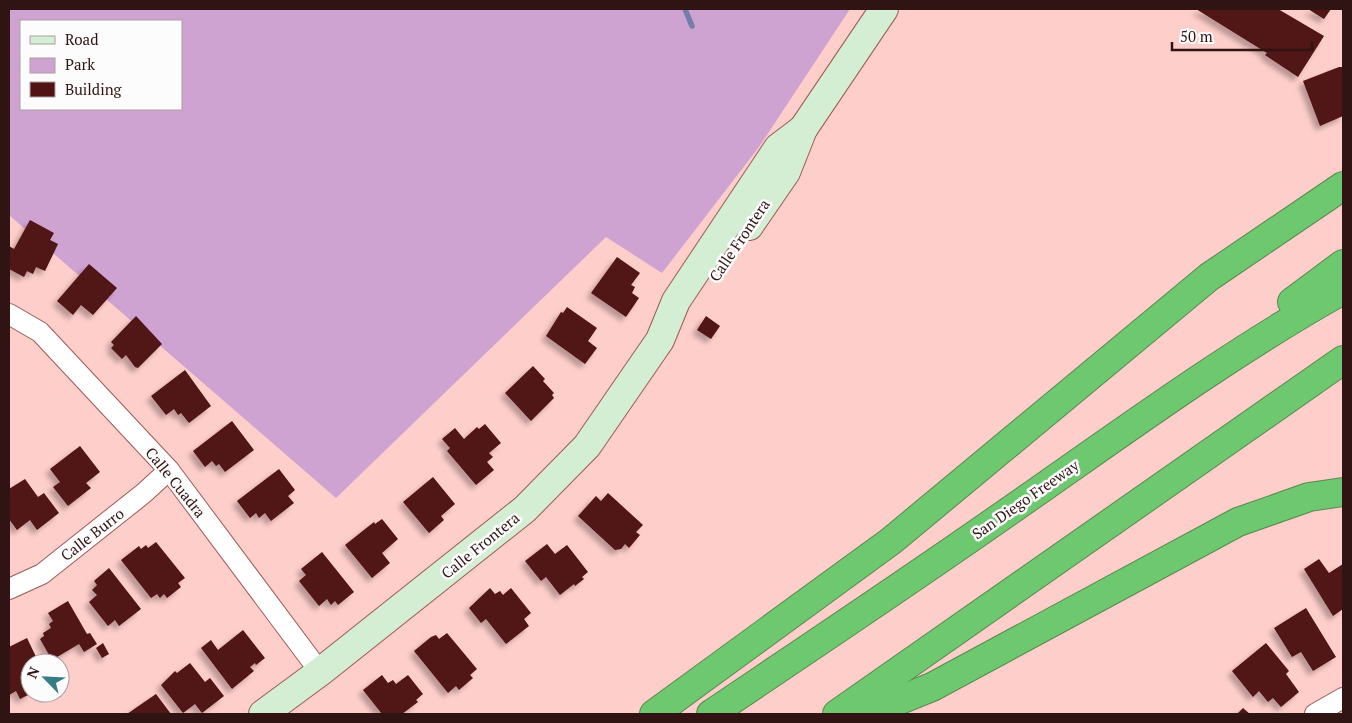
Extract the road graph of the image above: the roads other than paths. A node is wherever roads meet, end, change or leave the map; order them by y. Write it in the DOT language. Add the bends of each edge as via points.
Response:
graph roads {
  1 [pos="884,9"];
  2 [pos="1343,186"];
  3 [pos="1343,264"];
  4 [pos="1343,290"];
  5 [pos="9,314"];
  6 [pos="1343,360"];
  7 [pos="1159,405"];
  8 [pos="169,470"];
  9 [pos="1343,492"];
  10 [pos="9,589"];
  11 [pos="320,672"];
  12 [pos="1343,698"];
  13 [pos="263,714"];
  14 [pos="654,714"];
  15 [pos="711,714"];
  16 [pos="837,714"];
  17 [pos="865,714"];
  18 [pos="1316,714"];
  1 -- 11 [label="street, Calle Frontera" via="803,129 786,172 680,326 660,340 586,446 525,509"];
  2 -- 14 [label="highway" via="1209,278 891,541"];
  3 -- 7 [label="highway"];
  4 -- 7 [label="highway, San Diego Freeway"];
  5 -- 8 [label="street, Calle Cuadra" via="40,332"];
  6 -- 16 [label="highway"];
  7 -- 15 [label="highway, San Diego Freeway"];
  8 -- 10 [label="street, Calle Burro" via="42,574"];
  8 -- 11 [label="street, Calle Cuadra"];
  9 -- 17 [label="highway" via="1309,497 1238,522 932,687"];
  11 -- 13 [label="street, Calle Frontera"];
  12 -- 18 [label="street"];
}
